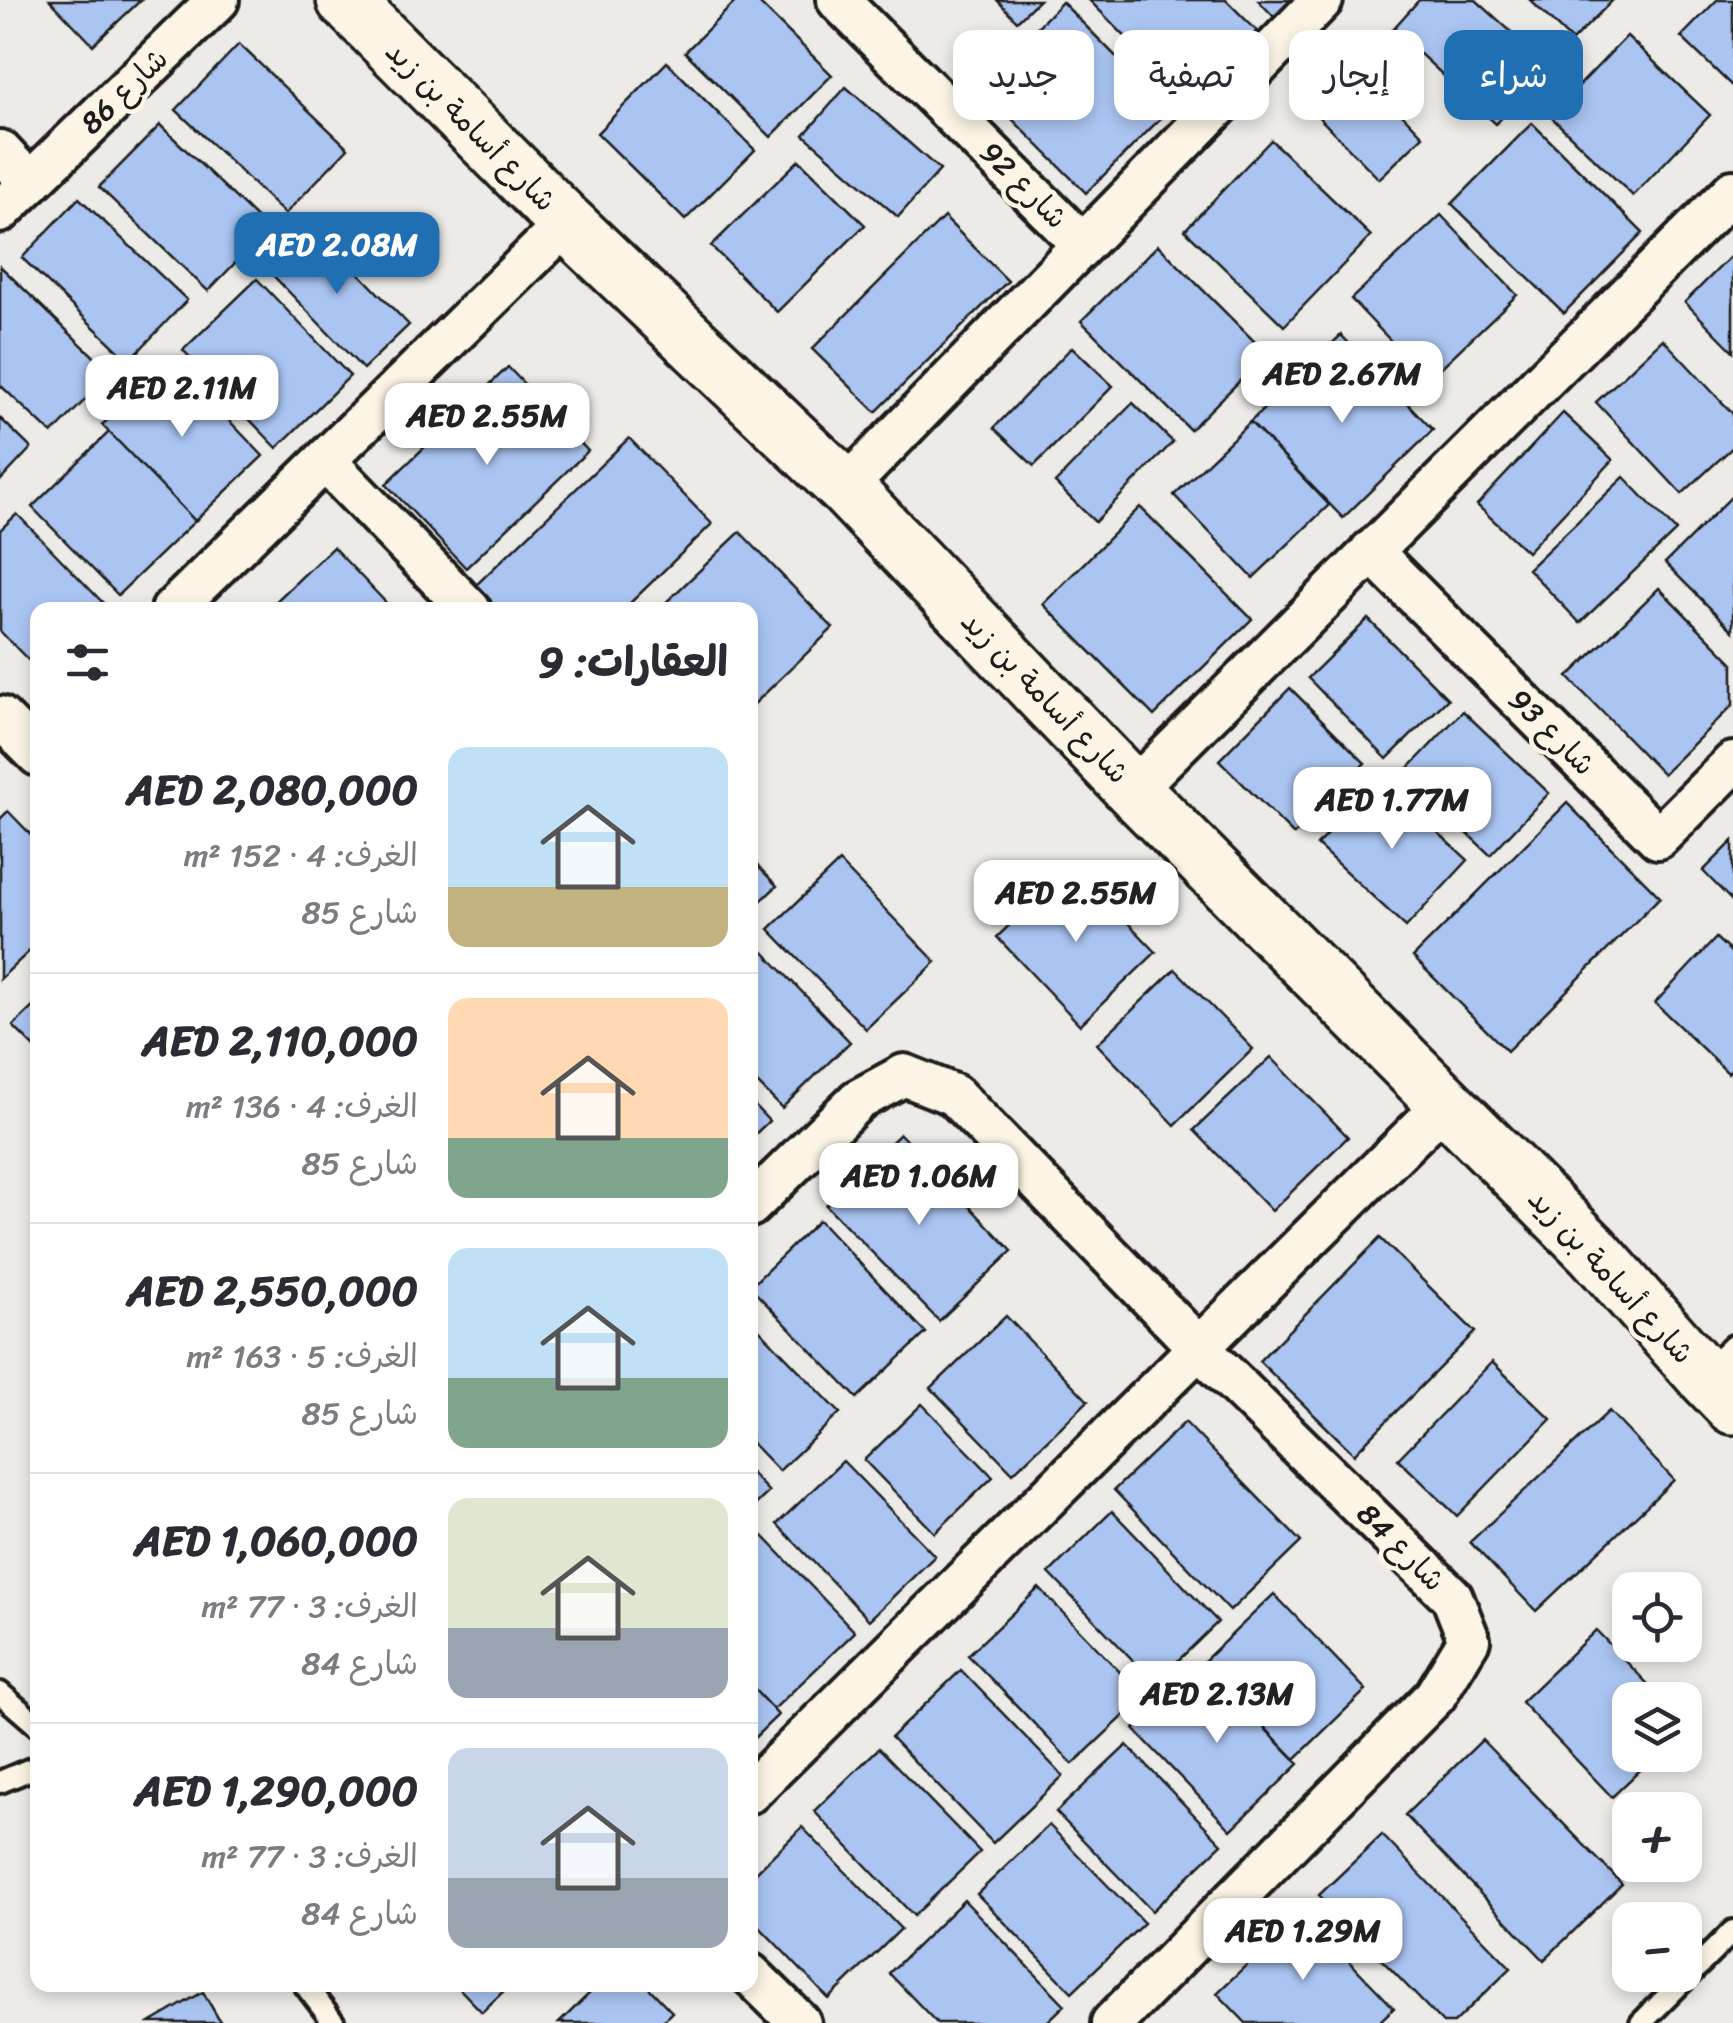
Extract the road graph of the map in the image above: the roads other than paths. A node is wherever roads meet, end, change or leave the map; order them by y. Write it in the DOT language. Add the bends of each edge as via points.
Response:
graph roads {
  1 [pos="218,0"];
  2 [pos="346,0"];
  3 [pos="838,0"];
  4 [pos="1322,0"];
  5 [pos="0,151"];
  6 [pos="30,183"];
  7 [pos="1733,191"];
  8 [pos="0,212"];
  9 [pos="567,223"];
  10 [pos="1082,244"];
  11 [pos="325,461"];
  12 [pos="845,488"];
  13 [pos="1372,551"];
  14 [pos="180,602"];
  15 [pos="462,602"];
  16 [pos="0,717"];
  17 [pos="30,744"];
  18 [pos="1733,764"];
  19 [pos="1133,790"];
  20 [pos="1446,1103"];
  21 [pos="758,1198"];
  22 [pos="1200,1348"];
  23 [pos="1723,1376"];
  24 [pos="0,1693"];
  25 [pos="30,1719"];
  26 [pos="30,1769"];
  27 [pos="0,1782"];
  28 [pos="758,1784"];
  29 [pos="1733,1931"];
  30 [pos="758,1982"];
  31 [pos="310,1992"];
  32 [pos="334,2023"];
  33 [pos="800,2023"];
  34 [pos="1112,2023"];
  35 [pos="1642,2023"];
  1 -- 6 [label="street, شارع 86"];
  2 -- 9 [label="street, شارع أسامة بن زيد"];
  3 -- 10 [label="street, شارع 92"];
  4 -- 10 [label="street, شارع 92"];
  5 -- 6 [label="street"];
  6 -- 8 [label="street, شارع 86"];
  7 -- 13 [label="street"];
  9 -- 11 [label="street"];
  9 -- 12 [label="street, شارع أسامة بن زيد"];
  10 -- 12 [label="street, شارع 92"];
  11 -- 14 [label="street"];
  11 -- 15 [label="street"];
  12 -- 19 [label="street, شارع أسامة بن زيد"];
  13 -- 18 [label="street, شارع 93" via="1658,838"];
  13 -- 19 [label="street"];
  16 -- 17 [label="street"];
  19 -- 20 [label="street, شارع أسامة بن زيد"];
  20 -- 22 [label="street"];
  20 -- 23 [label="street, شارع أسامة بن زيد"];
  21 -- 22 [label="street, شارع 84" via="858,1100 904,1075 954,1095"];
  22 -- 28 [label="street"];
  22 -- 34 [label="street, شارع 84" via="1452,1598 1469,1640 1436,1696"];
  24 -- 25 [label="lane"];
  26 -- 27 [label="lane"];
  29 -- 35 [label="lane"];
  30 -- 33 [label="street"];
  31 -- 32 [label="lane"];
}
